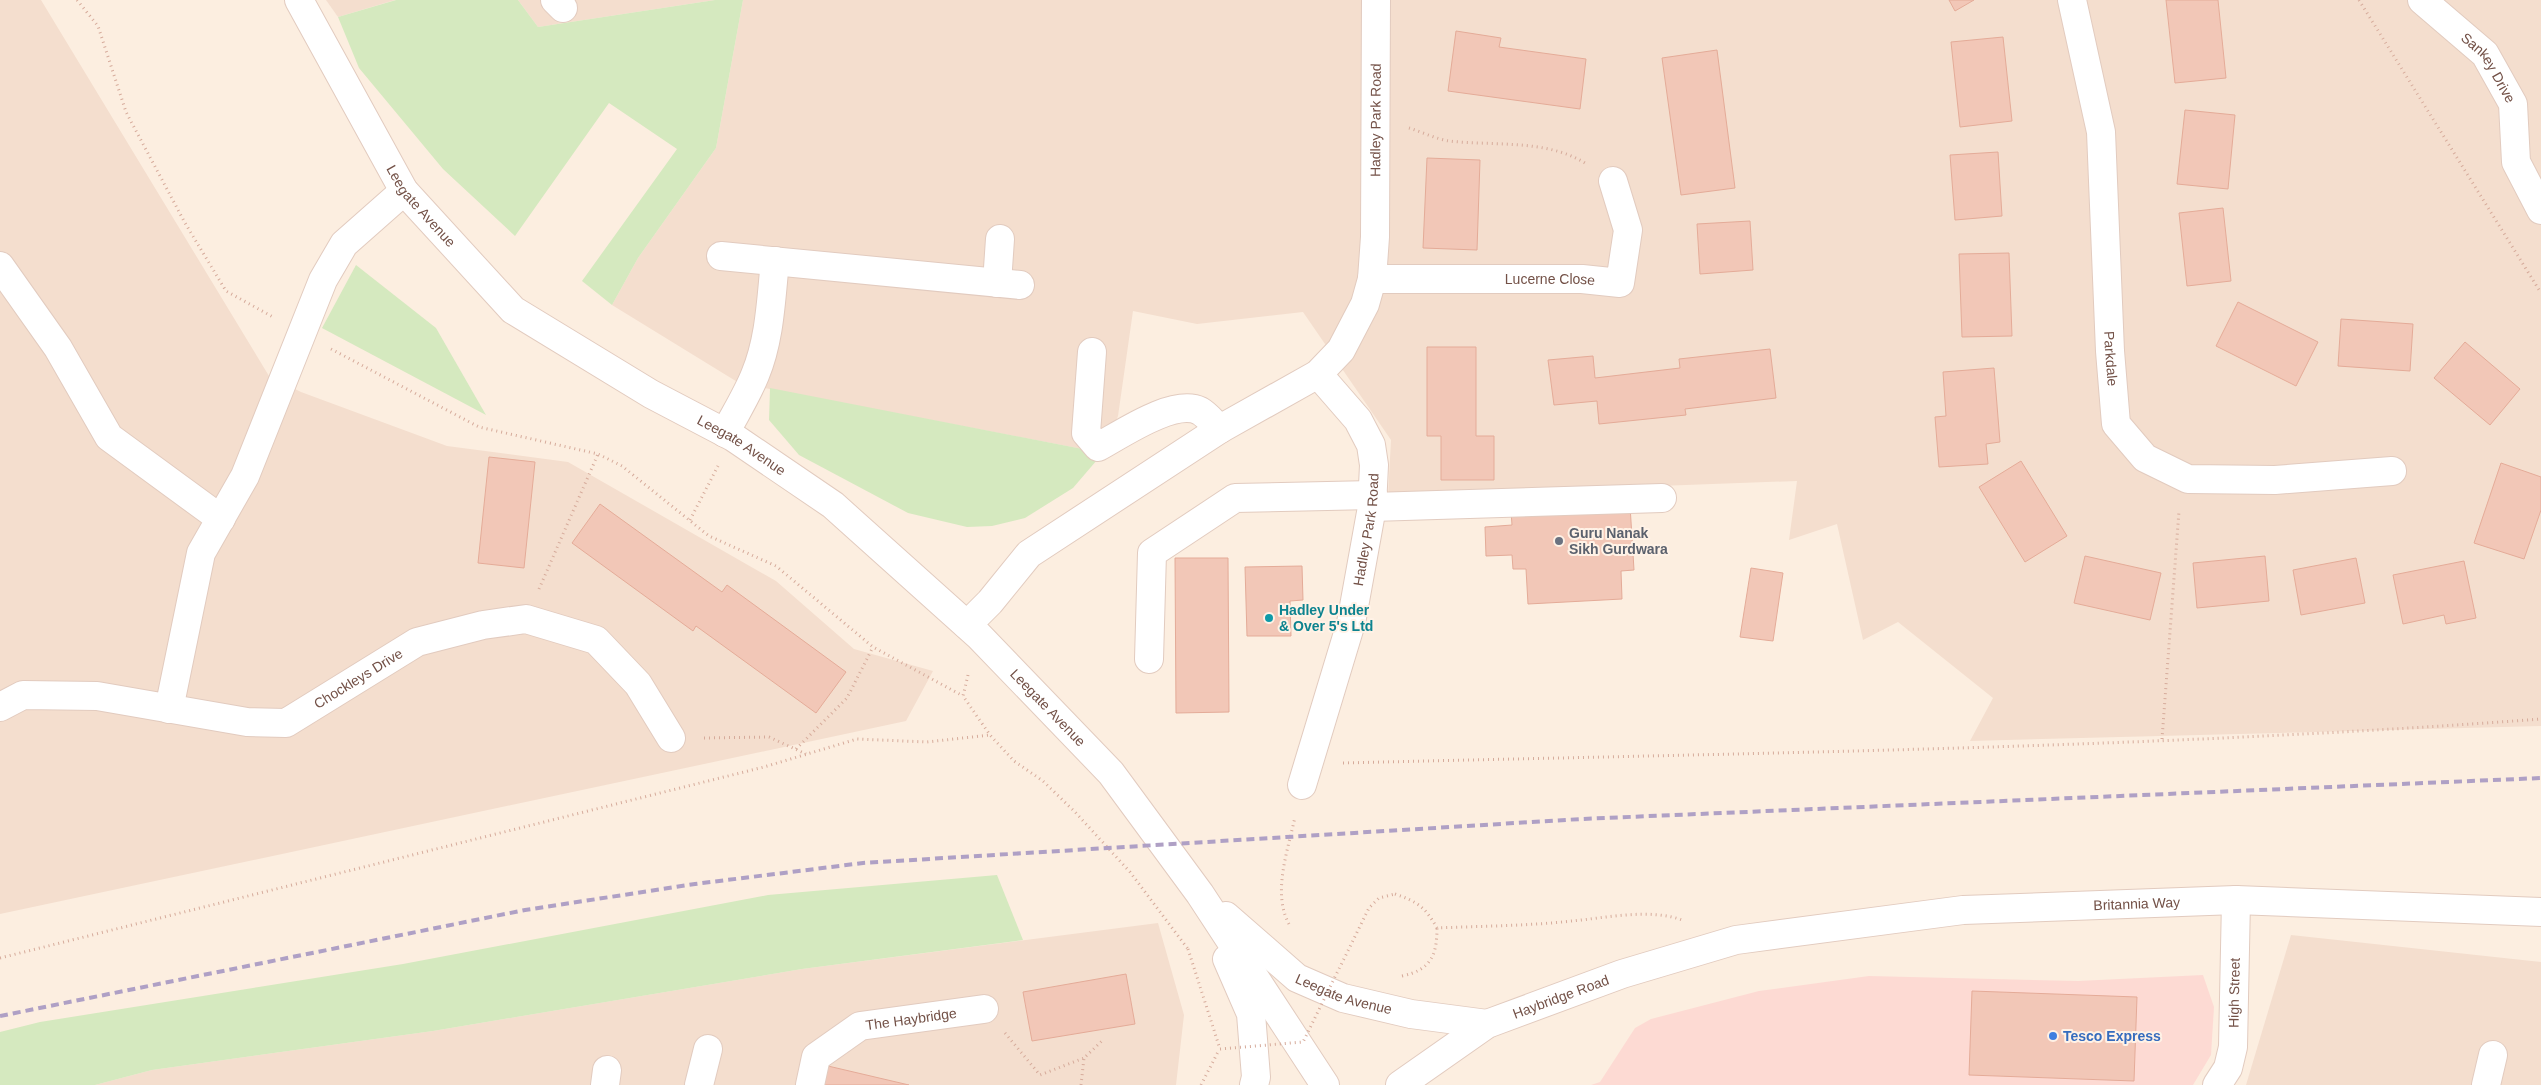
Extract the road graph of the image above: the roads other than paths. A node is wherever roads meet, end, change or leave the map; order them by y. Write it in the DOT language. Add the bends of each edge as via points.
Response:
graph roads {
  1 [pos="299,0"];
  2 [pos="1376,0"];
  3 [pos="2072,0"];
  4 [pos="2422,0"];
  5 [pos="1613,180"];
  6 [pos="404,191"];
  7 [pos="2541,210"];
  8 [pos="1000,239"];
  9 [pos="721,256"];
  10 [pos="775,261"];
  11 [pos="0,266"];
  12 [pos="1372,279"];
  13 [pos="1092,352"];
  14 [pos="1318,374"];
  15 [pos="1220,429"];
  16 [pos="729,435"];
  17 [pos="2392,471"];
  18 [pos="1662,498"];
  19 [pos="1372,501"];
  20 [pos="221,518"];
  21 [pos="973,630"];
  22 [pos="1149,659"];
  23 [pos="0,707"];
  24 [pos="169,709"];
  25 [pos="670,738"];
  26 [pos="1305,774"];
  27 [pos="1200,894"];
  28 [pos="2236,900"];
  29 [pos="2541,912"];
  30 [pos="1736,940"];
  31 [pos="984,1009"];
  32 [pos="1487,1024"];
  33 [pos="708,1049"];
  34 [pos="2493,1055"];
  35 [pos="2220,1084"];
  36 [pos="699,1085"];
  37 [pos="810,1085"];
  38 [pos="1254,1085"];
  39 [pos="1325,1085"];
  40 [pos="1400,1085"];
  41 [pos="2486,1085"];
  1 -- 6 [label="street, Leegate Avenue"];
  2 -- 12 [label="street, Hadley Park Road"];
  3 -- 17 [label="street, Parkdale" via="2101,132 2116,424 2145,458 2188,479 2275,480"];
  4 -- 7 [label="street, Sankey Drive" via="2486,54 2513,104 2516,162"];
  5 -- 12 [label="street, Lucerne Close" via="1628,230 1620,283 1582,279"];
  6 -- 16 [label="street, Leegate Avenue" via="513,310 651,394"];
  6 -- 20 [label="street" via="344,244 323,280 245,476"];
  8 -- 10 [label="street" via="1008,284"];
  9 -- 10 [label="street"];
  10 -- 16 [label="street" via="770,319 763,350 756,375"];
  11 -- 20 [label="street" via="58,348 108,437"];
  12 -- 14 [label="street, Hadley Park Road" via="1353,332"];
  13 -- 15 [label="street" via="1086,433 1098,447 1161,414 1184,406 1201,411"];
  14 -- 15 [label="street, Hadley Park Road"];
  14 -- 19 [label="street, Hadley Park Road" via="1358,420 1371,445 1374,465"];
  15 -- 21 [label="street, Hadley Park Road" via="1029,554 990,602"];
  16 -- 21 [label="street, Leegate Avenue" via="833,505"];
  18 -- 19 [label="street"];
  19 -- 22 [label="street" via="1235,498 1152,553"];
  19 -- 26 [label="street, Hadley Park Road" via="1351,623"];
  20 -- 24 [label="street" via="201,553"];
  21 -- 27 [label="street, Leegate Avenue" via="1111,773"];
  23 -- 24 [label="street, Chockleys Drive" via="23,695 51,695 97,696"];
  24 -- 25 [label="street, Chockleys Drive" via="247,722 286,723 417,642 484,625 526,619 596,640 638,684"];
  27 -- 32 [label="street, Leegate Avenue" via="1296,978 1343,998 1411,1014"];
  27 -- 38 [label="street, Leegate Avenue" via="1251,1014"];
  27 -- 39 [label="street, Leegate Avenue"];
  28 -- 29 [label="street, Britannia Way"];
  28 -- 30 [label="street, Britannia Way" via="1962,910"];
  28 -- 35 [label="street, High Street" via="2233,1047"];
  30 -- 32 [label="street, Haybridge Road" via="1622,974"];
  31 -- 37 [label="street, The Haybridge" via="860,1026 816,1057"];
  32 -- 40 [label="street, Haybridge Road"];
  33 -- 36 [label="street"];
  34 -- 41 [label="street"];
}
